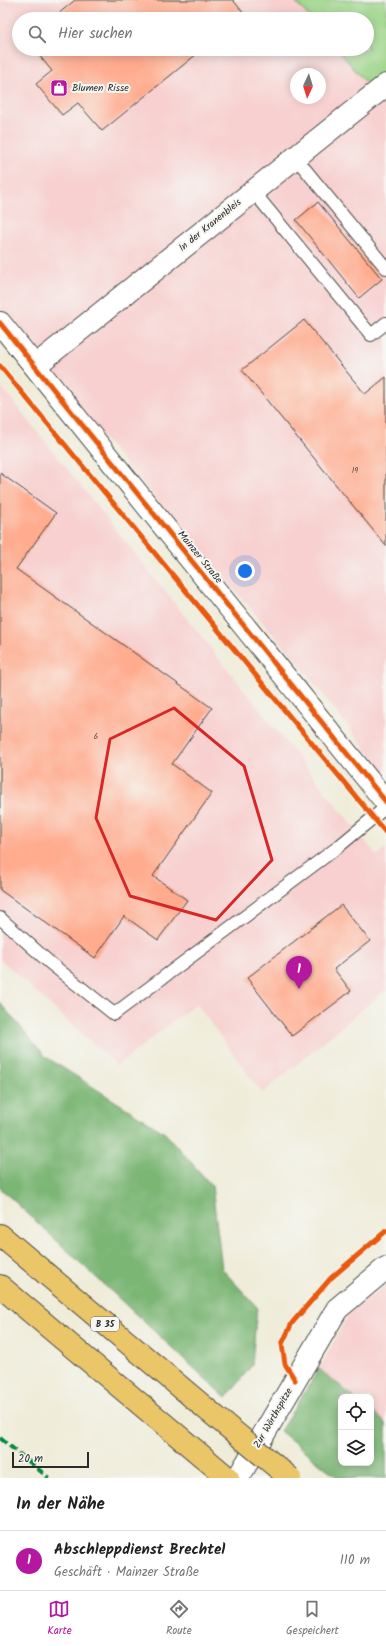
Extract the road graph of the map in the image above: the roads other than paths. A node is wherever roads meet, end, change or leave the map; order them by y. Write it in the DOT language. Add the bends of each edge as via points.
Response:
graph roads {
  1 [pos="386,85"];
  2 [pos="295,157"];
  3 [pos="253,191"];
  4 [pos="386,268"];
  5 [pos="0,323"];
  6 [pos="386,323"];
  7 [pos="35,366"];
  8 [pos="386,802"];
  9 [pos="386,807"];
  10 [pos="0,918"];
  11 [pos="0,1235"];
  12 [pos="386,1268"];
  13 [pos="0,1286"];
  14 [pos="228,1478"];
  15 [pos="238,1478"];
  16 [pos="290,1478"];
  1 -- 2 [label="street, In der Kranenbleis"];
  2 -- 3 [label="street, In der Kranenbleis"];
  2 -- 4 [label="lane"];
  3 -- 6 [label="lane" via="371,335"];
  3 -- 7 [label="street, In der Kranenbleis"];
  5 -- 7 [label="street, Mainzer Straße"];
  7 -- 8 [label="street, Mainzer Straße"];
  9 -- 10 [label="lane" via="338,847 114,1014 50,963"];
  11 -- 16 [label="highway, B 35, bridge"];
  12 -- 15 [label="street, Zur Wörthspitze" via="337,1309"];
  13 -- 14 [label="highway"];
}
